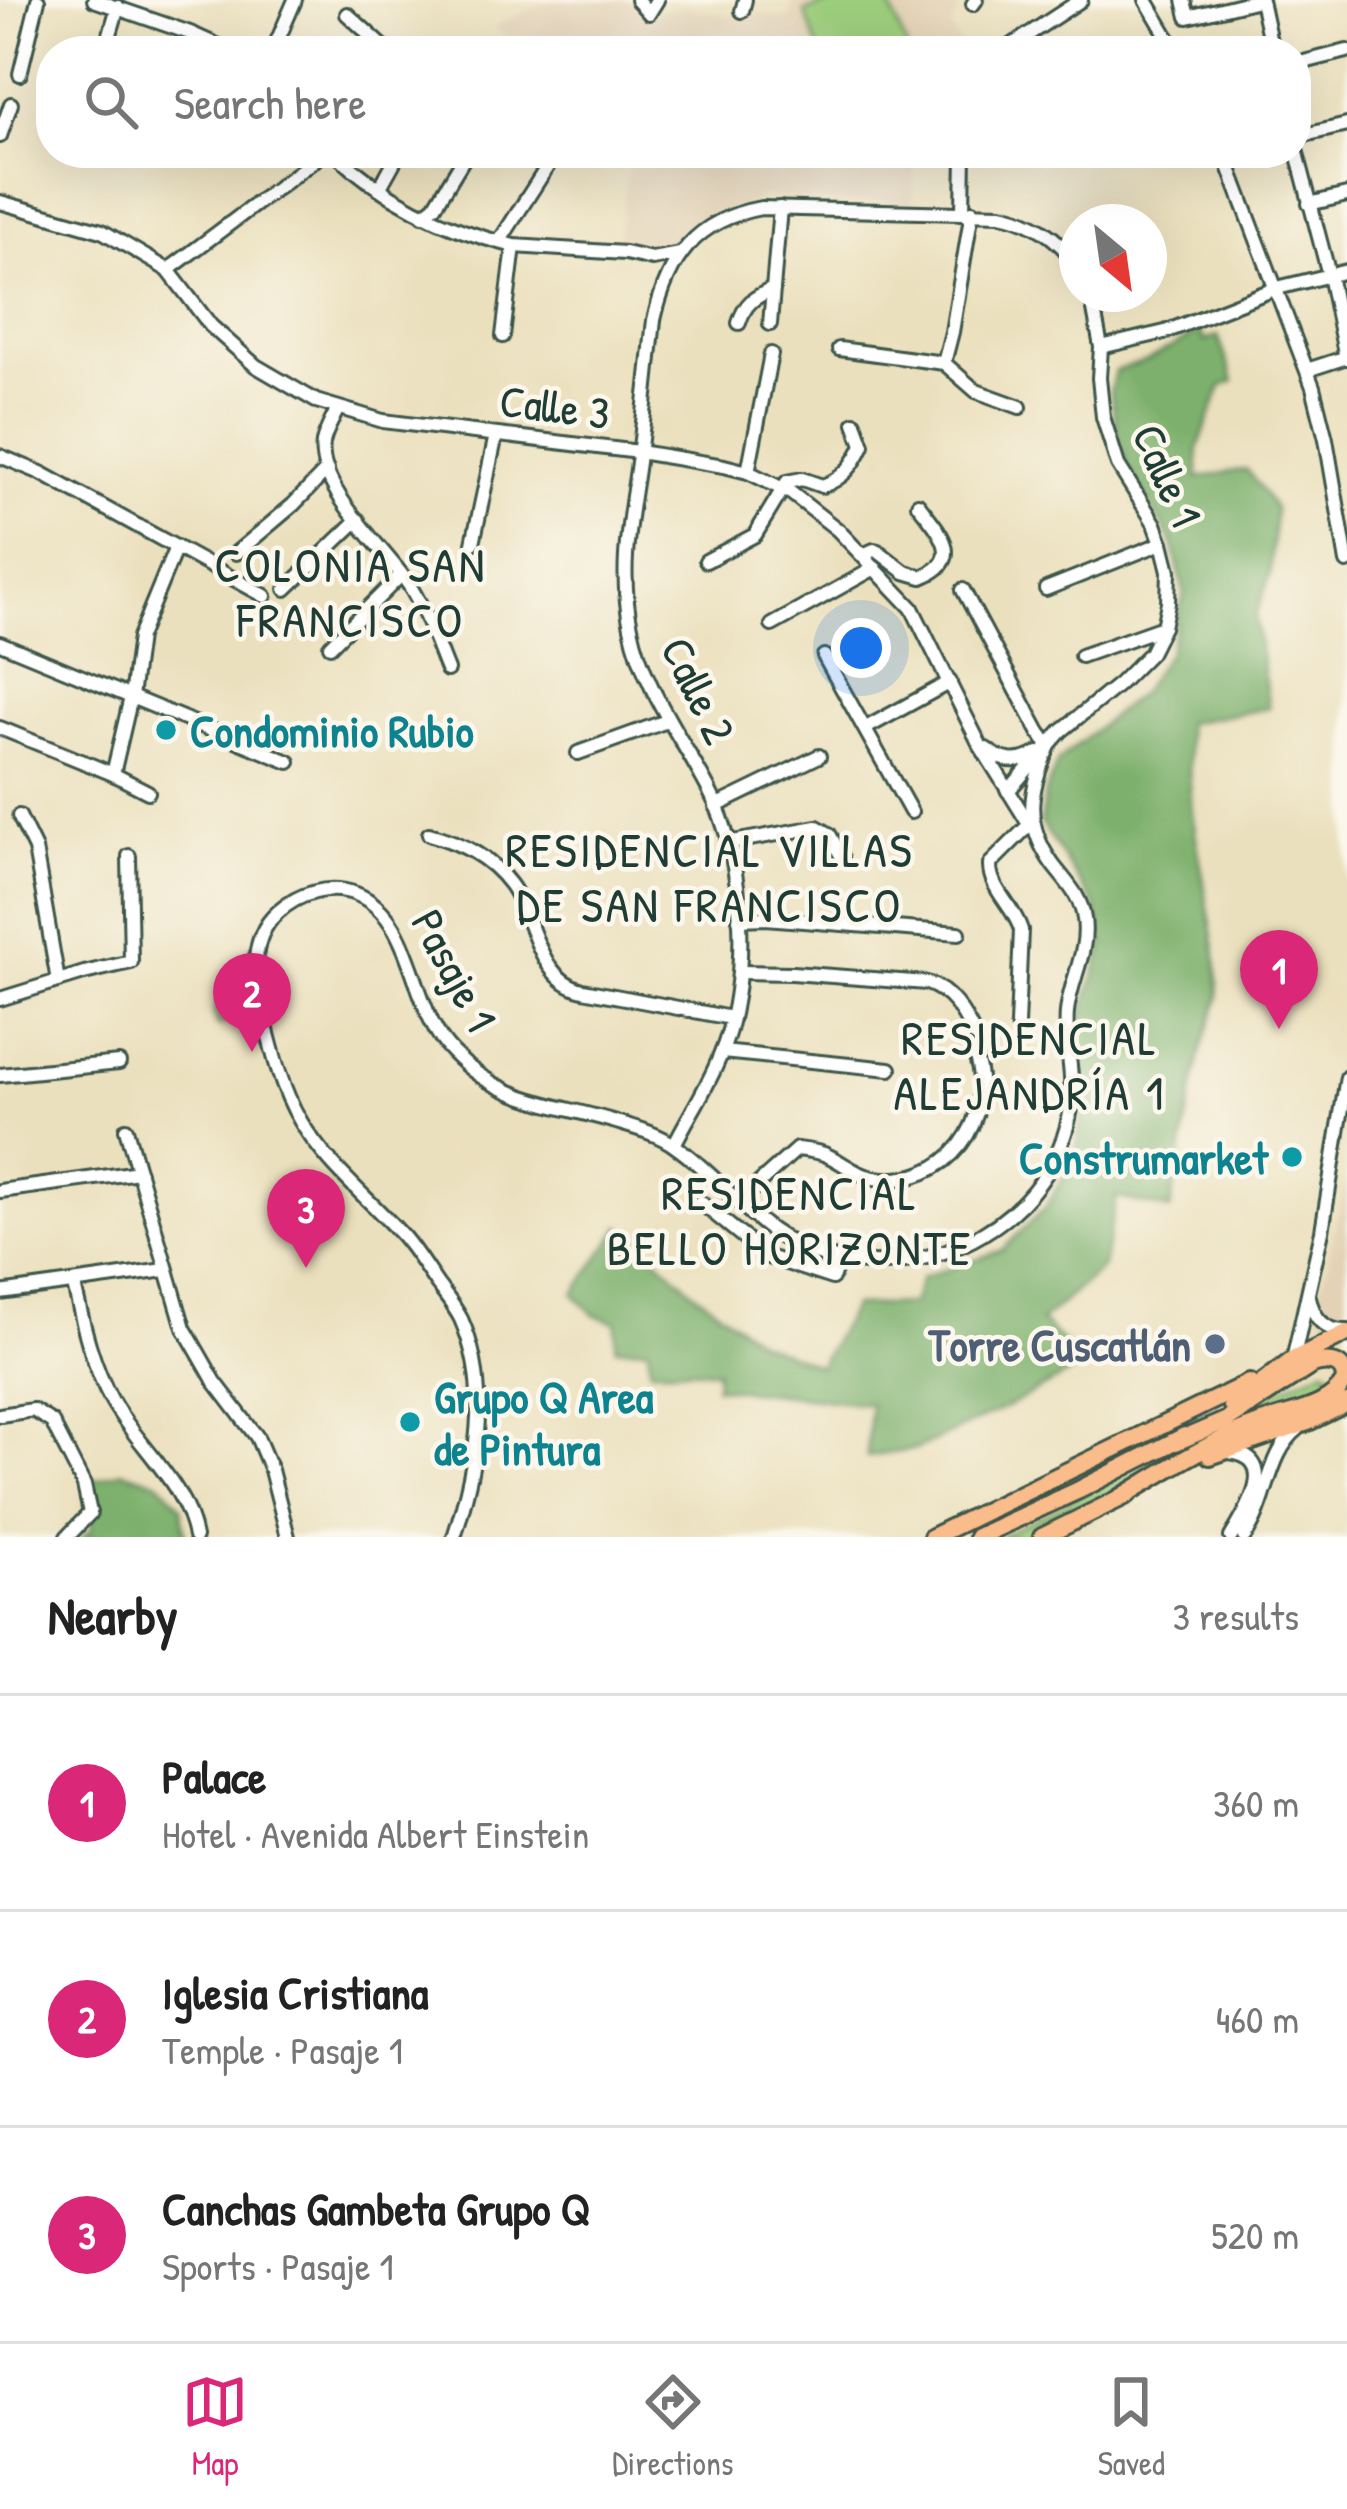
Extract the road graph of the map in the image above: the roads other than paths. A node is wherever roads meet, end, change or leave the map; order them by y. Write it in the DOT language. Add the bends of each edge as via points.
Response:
graph roads {
  1 [pos="38,0"];
  2 [pos="94,0"];
  3 [pos="295,0"];
  4 [pos="637,0"];
  5 [pos="657,0"];
  6 [pos="1082,0"];
  7 [pos="1146,0"];
  8 [pos="1184,0"];
  9 [pos="1259,0"];
  10 [pos="118,7"];
  11 [pos="347,14"];
  12 [pos="190,33"];
  13 [pos="109,36"];
  14 [pos="189,36"];
  15 [pos="197,36"];
  16 [pos="279,36"];
  17 [pos="371,36"];
  18 [pos="1026,36"];
  19 [pos="1163,36"];
  20 [pos="1268,36"];
  21 [pos="1347,51"];
  22 [pos="1311,60"];
  23 [pos="20,74"];
  24 [pos="11,104"];
  25 [pos="1347,124"];
  26 [pos="1311,133"];
  27 [pos="0,136"];
  28 [pos="304,168"];
  29 [pos="353,168"];
  30 [pos="391,168"];
  31 [pos="458,168"];
  32 [pos="545,168"];
  33 [pos="965,168"];
  34 [pos="1230,168"];
  35 [pos="1300,168"];
  36 [pos="379,189"];
  37 [pos="1347,195"];
  38 [pos="0,202"];
  39 [pos="1309,204"];
  40 [pos="780,208"];
  41 [pos="968,211"];
  42 [pos="423,215"];
  43 [pos="499,242"];
  44 [pos="1059,244"];
  45 [pos="514,246"];
  46 [pos="680,254"];
  47 [pos="652,259"];
  48 [pos="168,270"];
  49 [pos="1347,271"];
  50 [pos="1329,275"];
  51 [pos="664,281"];
  52 [pos="1277,288"];
  53 [pos="773,290"];
  54 [pos="1094,312"];
  55 [pos="739,322"];
  56 [pos="770,324"];
  57 [pos="502,336"];
  58 [pos="1101,347"];
  59 [pos="839,349"];
  60 [pos="771,355"];
  61 [pos="1346,358"];
  62 [pos="944,363"];
  63 [pos="1307,370"];
  64 [pos="1020,407"];
  65 [pos="338,408"];
  66 [pos="855,423"];
  67 [pos="496,435"];
  68 [pos="639,452"];
  69 [pos="0,456"];
  70 [pos="327,470"];
  71 [pos="748,472"];
  72 [pos="782,489"];
  73 [pos="918,504"];
  74 [pos="358,520"];
  75 [pos="472,543"];
  76 [pos="1162,543"];
  77 [pos="176,547"];
  78 [pos="236,553"];
  79 [pos="863,555"];
  80 [pos="706,562"];
  81 [pos="1347,562"];
  82 [pos="875,568"];
  83 [pos="401,574"];
  84 [pos="286,589"];
  85 [pos="1046,589"];
  86 [pos="963,590"];
  87 [pos="265,596"];
  88 [pos="772,625"];
  89 [pos="1163,627"];
  90 [pos="0,643"];
  91 [pos="330,646"];
  92 [pos="824,656"];
  93 [pos="1081,656"];
  94 [pos="447,670"];
  95 [pos="950,682"];
  96 [pos="131,697"];
  97 [pos="667,721"];
  98 [pos="0,728"];
  99 [pos="866,728"];
  100 [pos="980,745"];
  101 [pos="1049,746"];
  102 [pos="578,753"];
  103 [pos="818,757"];
  104 [pos="290,762"];
  105 [pos="113,774"];
  106 [pos="1008,791"];
  107 [pos="148,792"];
  108 [pos="716,806"];
  109 [pos="910,812"];
  110 [pos="19,816"];
  111 [pos="1033,827"];
  112 [pos="429,834"];
  113 [pos="727,844"];
  114 [pos="129,856"];
  115 [pos="842,857"];
  116 [pos="740,920"];
  117 [pos="959,933"];
  118 [pos="741,973"];
  119 [pos="58,981"];
  120 [pos="0,999"];
  121 [pos="731,1018"];
  122 [pos="1017,1025"];
  123 [pos="974,1036"];
  124 [pos="722,1052"];
  125 [pos="974,1052"];
  126 [pos="118,1064"];
  127 [pos="890,1069"];
  128 [pos="0,1075"];
  129 [pos="1347,1077"];
  130 [pos="126,1129"];
  131 [pos="1343,1134"];
  132 [pos="674,1144"];
  133 [pos="139,1172"];
  134 [pos="0,1191"];
  135 [pos="700,1202"];
  136 [pos="738,1202"];
  137 [pos="839,1260"];
  138 [pos="165,1270"];
  139 [pos="74,1285"];
  140 [pos="1307,1290"];
  141 [pos="0,1293"];
  142 [pos="1347,1332"];
  143 [pos="1292,1360"];
  144 [pos="1347,1403"];
  145 [pos="0,1414"];
  146 [pos="1308,1422"];
  147 [pos="1175,1442"];
  148 [pos="1210,1455"];
  149 [pos="1120,1498"];
  150 [pos="940,1533"];
  151 [pos="982,1534"];
  152 [pos="67,1537"];
  153 [pos="195,1537"];
  154 [pos="288,1537"];
  155 [pos="454,1537"];
  156 [pos="1042,1537"];
  157 [pos="1231,1537"];
  158 [pos="1244,1537"];
  1 -- 23 [label="street"];
  2 -- 10 [label="street"];
  3 -- 16 [label="street"];
  4 -- 5 [label="street" via="649,13"];
  6 -- 18 [label="street"];
  7 -- 19 [label="street"];
  8 -- 9 [label="street" via="1187,16"];
  9 -- 20 [label="street"];
  10 -- 12 [label="street"];
  10 -- 13 [label="street"];
  11 -- 17 [label="street"];
  12 -- 14 [label="street"];
  12 -- 15 [label="street"];
  21 -- 22 [label="street"];
  24 -- 27 [label="street"];
  25 -- 26 [label="street"];
  28 -- 48 [label="street"];
  29 -- 36 [label="street"];
  30 -- 36 [label="street"];
  31 -- 42 [label="street"];
  32 -- 43 [label="street"];
  33 -- 41 [label="street"];
  34 -- 52 [label="street"];
  35 -- 39 [label="street"];
  36 -- 42 [label="street"];
  37 -- 39 [label="street"];
  38 -- 48 [label="street, Calle 3" via="102,231"];
  39 -- 50 [label="street"];
  40 -- 41 [label="street"];
  40 -- 46 [label="street" via="728,218"];
  40 -- 53 [label="street"];
  41 -- 44 [label="street" via="1010,216"];
  41 -- 62 [label="street"];
  42 -- 43 [label="street"];
  43 -- 45 [label="street"];
  45 -- 47 [label="street"];
  45 -- 57 [label="street"];
  46 -- 47 [label="street"];
  46 -- 51 [label="street, Calle 2"];
  47 -- 51 [label="street"];
  48 -- 65 [label="street, Calle 3" via="211,326 256,366"];
  49 -- 50 [label="street"];
  50 -- 52 [label="street"];
  50 -- 61 [label="street"];
  51 -- 68 [label="street, Calle 2"];
  52 -- 58 [label="street" via="1165,332"];
  52 -- 63 [label="street"];
  53 -- 55 [label="street" via="754,297"];
  53 -- 56 [label="street"];
  54 -- 58 [label="street, Calle 1"];
  58 -- 76 [label="street, Calle 1" via="1102,417 1118,465"];
  59 -- 62 [label="street"];
  60 -- 71 [label="street"];
  61 -- 63 [label="street"];
  62 -- 64 [label="street" via="976,392"];
  63 -- 81 [label="street"];
  65 -- 67 [label="street, Calle 3"];
  65 -- 70 [label="street" via="322,446"];
  66 -- 72 [label="street" via="863,445 842,476 822,486 791,479"];
  67 -- 68 [label="street, Calle 3"];
  67 -- 75 [label="street"];
  68 -- 71 [label="street, Calle 3"];
  68 -- 97 [label="street, Calle 2" via="623,566 631,627"];
  69 -- 77 [label="street"];
  70 -- 74 [label="street"];
  70 -- 78 [label="street"];
  71 -- 72 [label="street, Calle 3"];
  72 -- 79 [label="street, Calle 3"];
  72 -- 80 [label="street" via="755,536"];
  73 -- 79 [label="street" via="947,549 941,566 922,577 878,551"];
  74 -- 83 [label="street"];
  74 -- 84 [label="street"];
  76 -- 85 [label="street"];
  76 -- 89 [label="street, Calle 1" via="1170,586"];
  77 -- 87 [label="street"];
  77 -- 96 [label="street" via="139,637"];
  79 -- 82 [label="street, Calle 3"];
  82 -- 88 [label="street"];
  82 -- 95 [label="street, Calle 3" via="912,608"];
  83 -- 91 [label="street"];
  83 -- 94 [label="street"];
  86 -- 101 [label="street"];
  89 -- 93 [label="street"];
  89 -- 101 [label="street" via="1133,672"];
  90 -- 96 [label="street"];
  92 -- 99 [label="street"];
  95 -- 99 [label="street"];
  95 -- 100 [label="street, Calle 3"];
  96 -- 104 [label="street"];
  96 -- 105 [label="street"];
  97 -- 102 [label="street"];
  97 -- 108 [label="street, Calle 2"];
  98 -- 105 [label="street"];
  99 -- 109 [label="street"];
  100 -- 101 [label="street" via="1013,762"];
  100 -- 106 [label="street, Calle 3"];
  101 -- 106 [label="street"];
  101 -- 111 [label="street" via="1033,786"];
  103 -- 108 [label="street"];
  105 -- 107 [label="street"];
  106 -- 111 [label="street"];
  108 -- 113 [label="street, Calle 2"];
  110 -- 119 [label="street" via="35,849"];
  111 -- 122 [label="street" via="990,864 989,878 1021,930"];
  111 -- 137 [label="street, Pasaje 1" via="1084,915 1085,946 1067,1005 1072,1096 1059,1144 1029,1195 974,1240 898,1262"];
  112 -- 121 [label="street" via="469,847 508,881 560,981"];
  113 -- 115 [label="street" via="817,827"];
  113 -- 116 [label="street, Calle 2"];
  114 -- 119 [label="street" via="131,962"];
  116 -- 117 [label="street"];
  116 -- 118 [label="street, Calle 2"];
  118 -- 121 [label="street, Calle 2"];
  118 -- 123 [label="street" via="927,983 958,1005"];
  119 -- 120 [label="street"];
  121 -- 124 [label="street, Calle 2"];
  124 -- 127 [label="street"];
  124 -- 132 [label="street, Calle 2"];
  125 -- 136 [label="street" via="976,1117 965,1142 938,1165 876,1178 796,1149"];
  126 -- 128 [label="street"];
  129 -- 131 [label="street"];
  130 -- 133 [label="street"];
  131 -- 140 [label="street"];
  132 -- 136 [label="street, Pasaje 1"];
  132 -- 155 [label="street, Pasaje 1" via="509,1094 473,1072 430,1020 394,926 357,895 306,894 265,928 258,990 300,1120 405,1239 460,1316 478,1367 480,1411"];
  133 -- 134 [label="street"];
  133 -- 138 [label="street"];
  135 -- 137 [label="street" via="768,1257 832,1278"];
  136 -- 137 [label="street, Pasaje 1" via="780,1238"];
  138 -- 139 [label="street"];
  138 -- 154 [label="street" via="184,1328 272,1470"];
  139 -- 141 [label="street"];
  139 -- 153 [label="street" via="101,1379 169,1477"];
  140 -- 142 [label="street" via="1320,1322"];
  140 -- 143 [label="street"];
  142 -- 143 [label="highway"];
  143 -- 147 [label="highway"];
  143 -- 150 [label="highway"];
  144 -- 146 [label="highway"];
  145 -- 152 [label="street" via="33,1410 52,1421 90,1513"];
  146 -- 148 [label="highway"];
  146 -- 158 [label="street" via="1277,1454"];
  147 -- 149 [label="highway" via="1227,1420 1312,1365 1334,1362 1344,1372 1334,1396 1227,1435"];
  147 -- 151 [label="highway"];
  148 -- 149 [label="highway"];
  148 -- 157 [label="street" via="1242,1453 1256,1467 1254,1498"];
  149 -- 156 [label="highway"];
  150 -- 151 [label="highway"];
}
